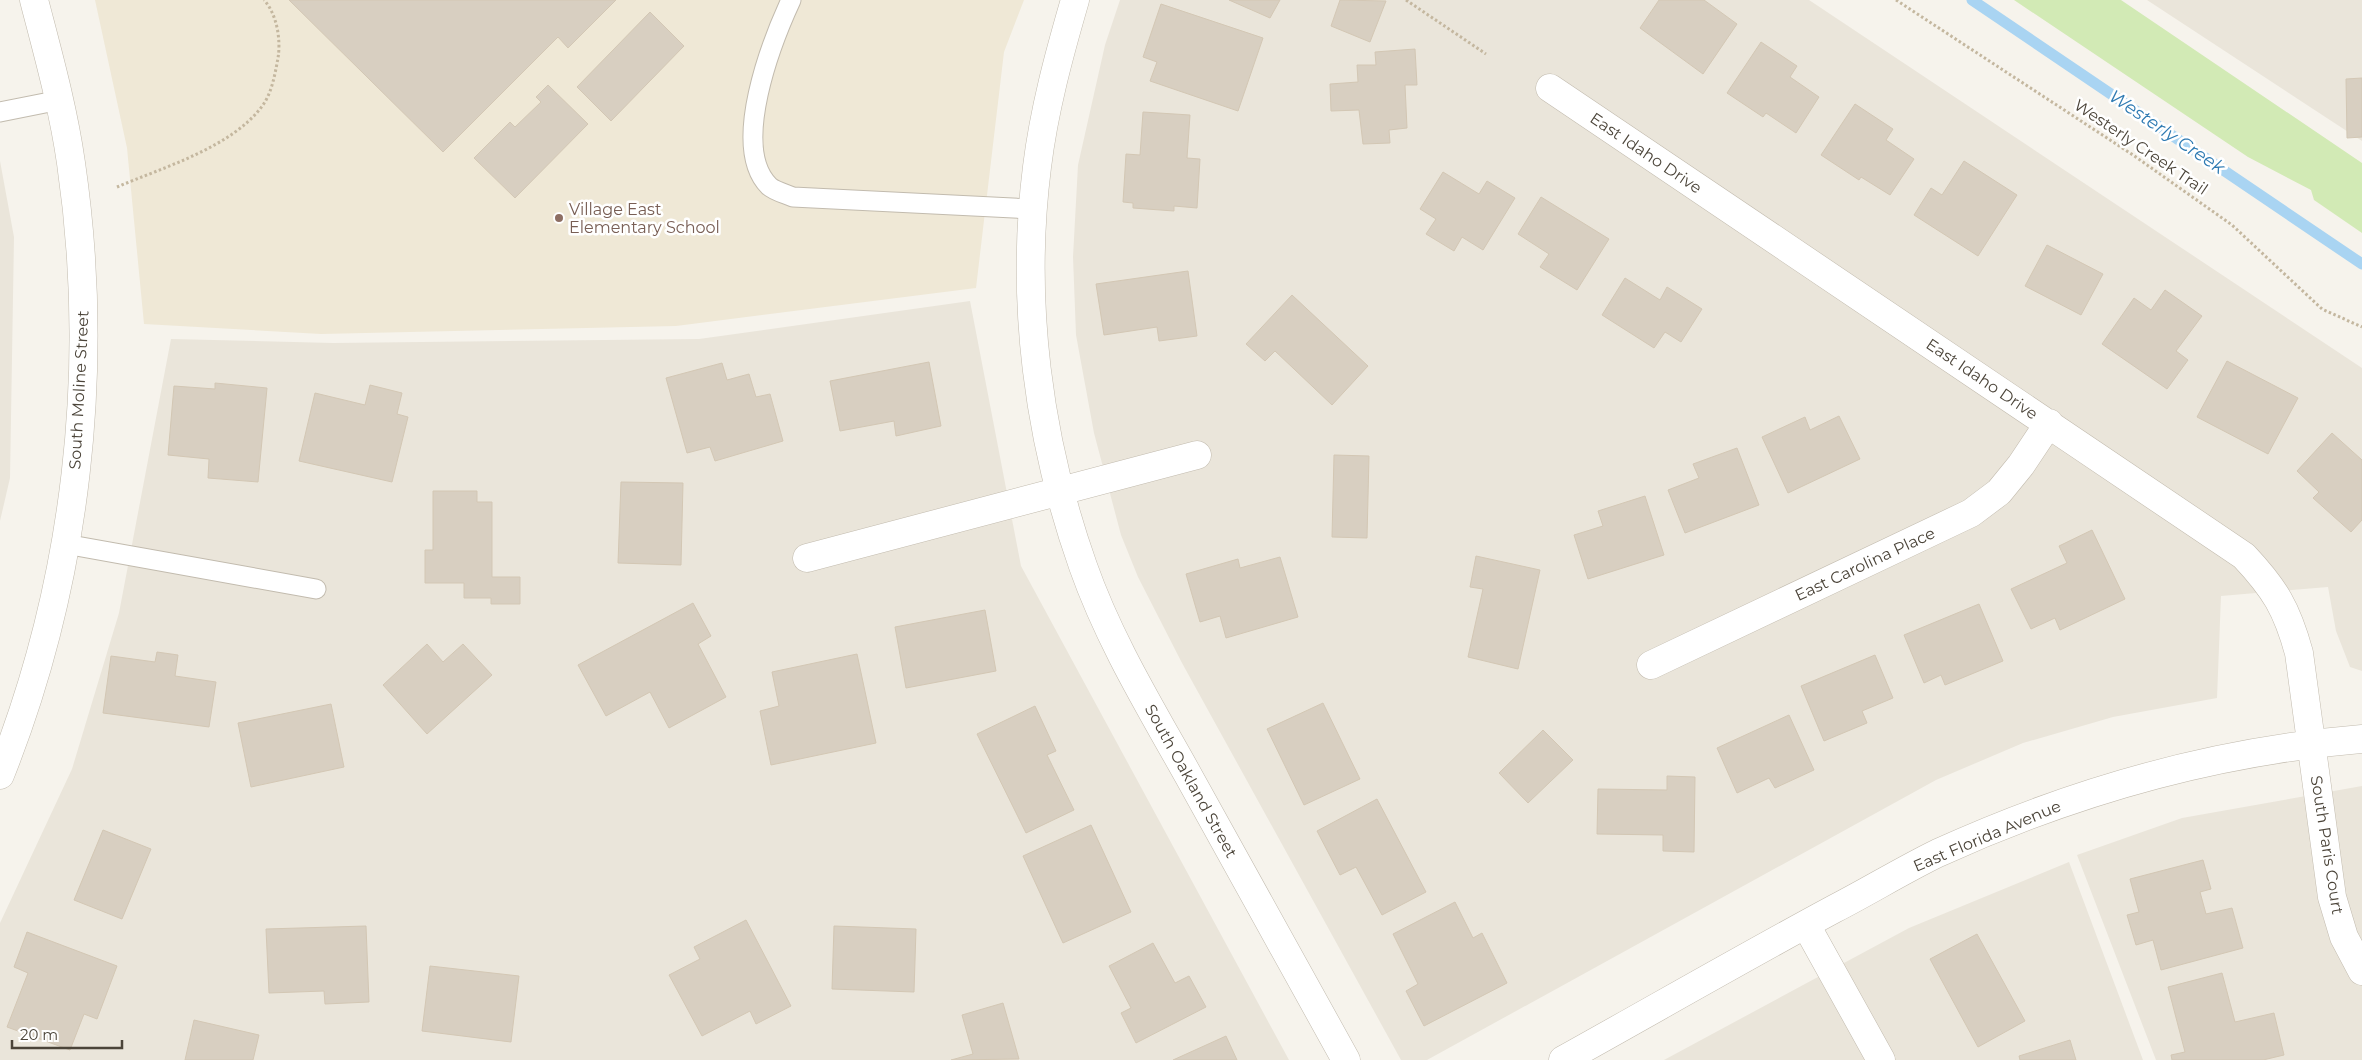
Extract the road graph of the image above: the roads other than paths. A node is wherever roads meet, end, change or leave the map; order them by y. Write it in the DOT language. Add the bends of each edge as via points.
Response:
graph roads {
  1 [pos="34,0"];
  2 [pos="791,0"];
  3 [pos="1075,0"];
  4 [pos="1550,88"];
  5 [pos="60,100"];
  6 [pos="0,112"];
  7 [pos="1032,209"];
  8 [pos="2049,424"];
  9 [pos="1197,455"];
  10 [pos="1059,492"];
  11 [pos="65,544"];
  12 [pos="807,558"];
  13 [pos="316,589"];
  14 [pos="1650,665"];
  15 [pos="2362,739"];
  16 [pos="2312,743"];
  17 [pos="0,775"];
  18 [pos="1806,925"];
  19 [pos="2362,971"];
  20 [pos="1346,1060"];
  21 [pos="1563,1060"];
  22 [pos="1881,1060"];
  1 -- 5 [label="street, South Moline Street"];
  2 -- 7 [label="lane" via="774,36 752,135 757,166 770,186 794,197"];
  3 -- 7 [label="street, South Oakland Street" via="1053,75"];
  4 -- 8 [label="street, East Idaho Drive"];
  5 -- 6 [label="lane"];
  5 -- 11 [label="street, South Moline Street" via="78,223 84,347 76,472"];
  7 -- 10 [label="street, South Oakland Street" via="1034,354"];
  8 -- 14 [label="street, East Carolina Place" via="1999,492 1971,514"];
  8 -- 16 [label="street, East Idaho Drive" via="2244,556 2268,582 2290,619 2299,653"];
  9 -- 10 [label="street"];
  10 -- 12 [label="street"];
  10 -- 20 [label="street, South Oakland Street" via="1083,568 1119,652"];
  11 -- 13 [label="lane"];
  11 -- 17 [label="street, South Moline Street" via="40,655"];
  15 -- 16 [label="street, East Florida Avenue"];
  16 -- 18 [label="street, East Florida Avenue" via="2229,757 2121,784 2028,815 1937,854"];
  16 -- 19 [label="street, South Paris Court" via="2332,897 2344,937"];
  18 -- 21 [label="street, East Florida Avenue"];
  18 -- 22 [label="street"];
}
